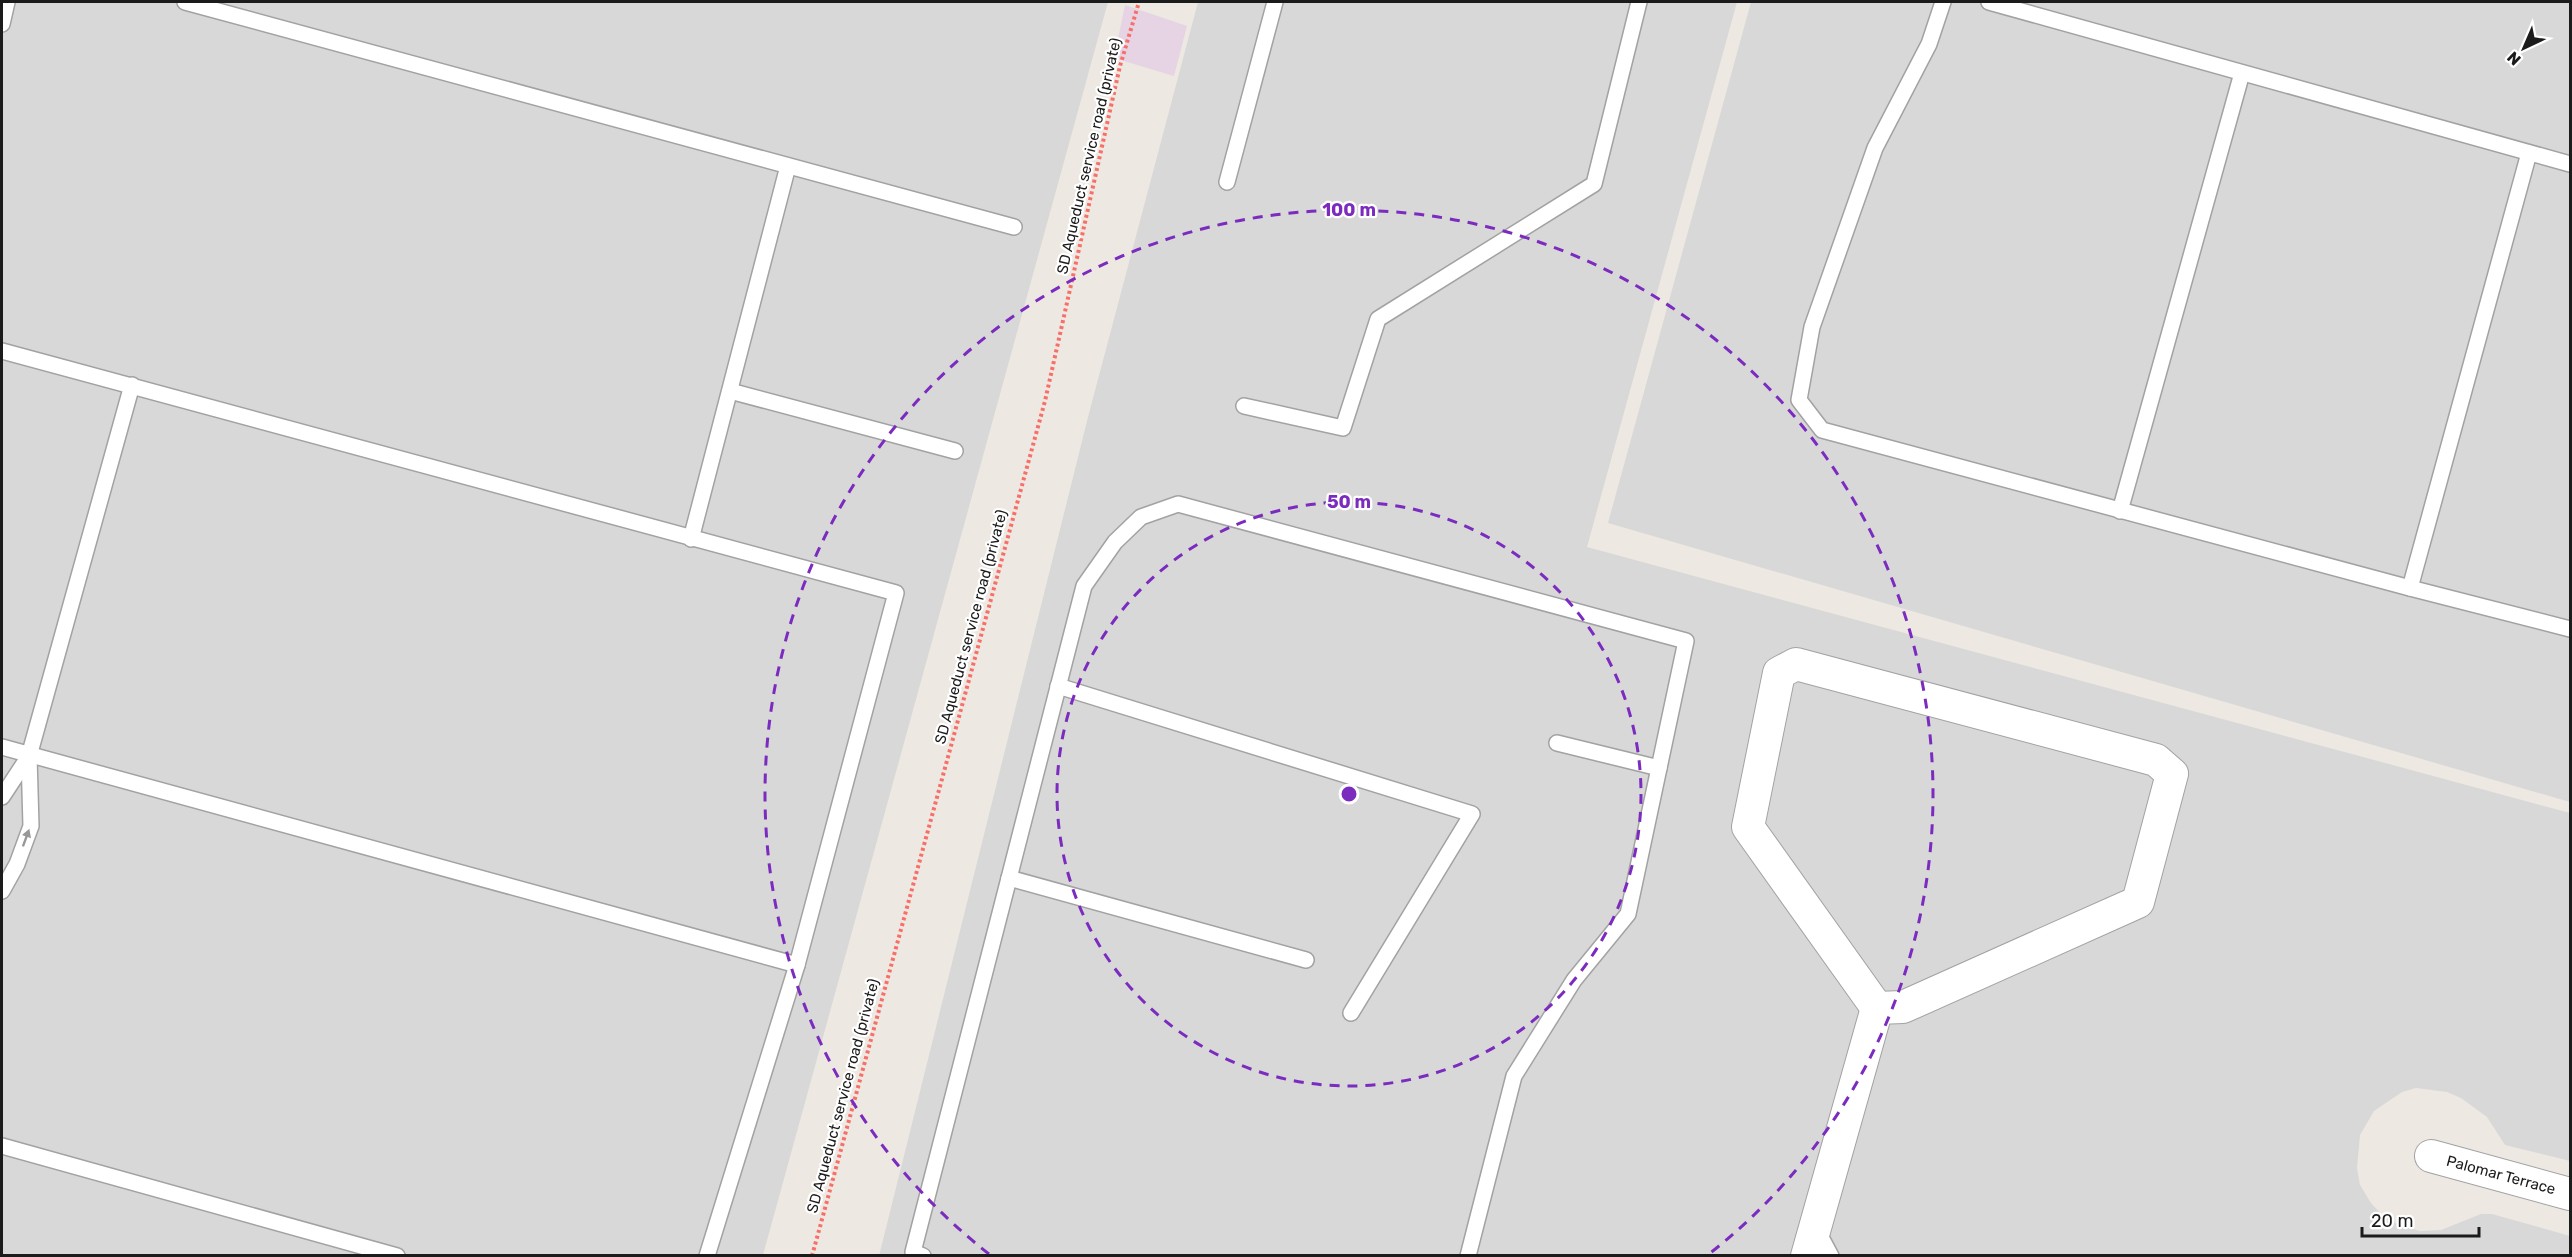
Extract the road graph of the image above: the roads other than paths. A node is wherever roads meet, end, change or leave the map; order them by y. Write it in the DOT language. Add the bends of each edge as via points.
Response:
graph roads {
  1 [pos="7,2"];
  2 [pos="185,2"];
  3 [pos="1275,2"];
  4 [pos="1639,2"];
  5 [pos="1942,2"];
  6 [pos="1989,2"];
  7 [pos="2,24"];
  8 [pos="2242,73"];
  9 [pos="2529,153"];
  10 [pos="2571,164"];
  11 [pos="788,166"];
  12 [pos="1227,182"];
  13 [pos="1014,227"];
  14 [pos="2,351"];
  15 [pos="132,386"];
  16 [pos="730,391"];
  17 [pos="1244,406"];
  18 [pos="955,451"];
  19 [pos="2120,511"];
  20 [pos="691,539"];
  21 [pos="2410,588"];
  22 [pos="2571,629"];
  23 [pos="1058,686"];
  24 [pos="1557,743"];
  25 [pos="2,747"];
  26 [pos="29,756"];
  27 [pos="1659,768"];
  28 [pos="2,797"];
  29 [pos="1009,878"];
  30 [pos="2,891"];
  31 [pos="1306,960"];
  32 [pos="797,965"];
  33 [pos="1877,1008"];
  34 [pos="1351,1013"];
  35 [pos="2,1146"];
  36 [pos="2431,1156"];
  37 [pos="2571,1194"];
  38 [pos="1811,1241"];
  39 [pos="397,1256"];
  40 [pos="707,1256"];
  41 [pos="922,1256"];
  42 [pos="1468,1256"];
  43 [pos="1831,1256"];
  1 -- 7 [label="lane"];
  2 -- 11 [label="lane"];
  3 -- 12 [label="lane"];
  4 -- 17 [label="lane" via="1594,184 1378,319 1343,428"];
  5 -- 19 [label="lane" via="1929,44 1875,148 1812,327 1799,400 1822,430"];
  6 -- 8 [label="lane"];
  8 -- 9 [label="lane"];
  8 -- 19 [label="lane"];
  9 -- 10 [label="lane"];
  9 -- 21 [label="lane"];
  11 -- 13 [label="lane"];
  11 -- 16 [label="lane"];
  14 -- 15 [label="lane"];
  15 -- 20 [label="lane"];
  15 -- 26 [label="lane"];
  16 -- 18 [label="lane"];
  16 -- 20 [label="lane"];
  19 -- 21 [label="lane"];
  20 -- 32 [label="lane" via="896,593"];
  21 -- 22 [label="lane"];
  23 -- 27 [label="lane" via="1084,586 1114,542 1141,517 1178,504 1686,641"];
  23 -- 29 [label="lane"];
  23 -- 34 [label="lane" via="1472,814"];
  24 -- 27 [label="lane"];
  25 -- 26 [label="lane"];
  26 -- 28 [label="lane"];
  30 -- 26 [label="lane, one-way" via="31,826"];
  26 -- 32 [label="lane"];
  27 -- 42 [label="lane" via="1628,914 1574,980 1515,1076"];
  29 -- 31 [label="lane"];
  29 -- 41 [label="lane" via="913,1252"];
  32 -- 40 [label="lane"];
  33 -- 33 [label="street" via="1904,1007 2138,903 2172,774 2156,760 1796,664 1779,673 1748,827"];
  33 -- 38 [label="street"];
  35 -- 39 [label="lane"];
  36 -- 37 [label="street, Palomar Terrace"];
  38 -- 43 [label="lane"];
}
